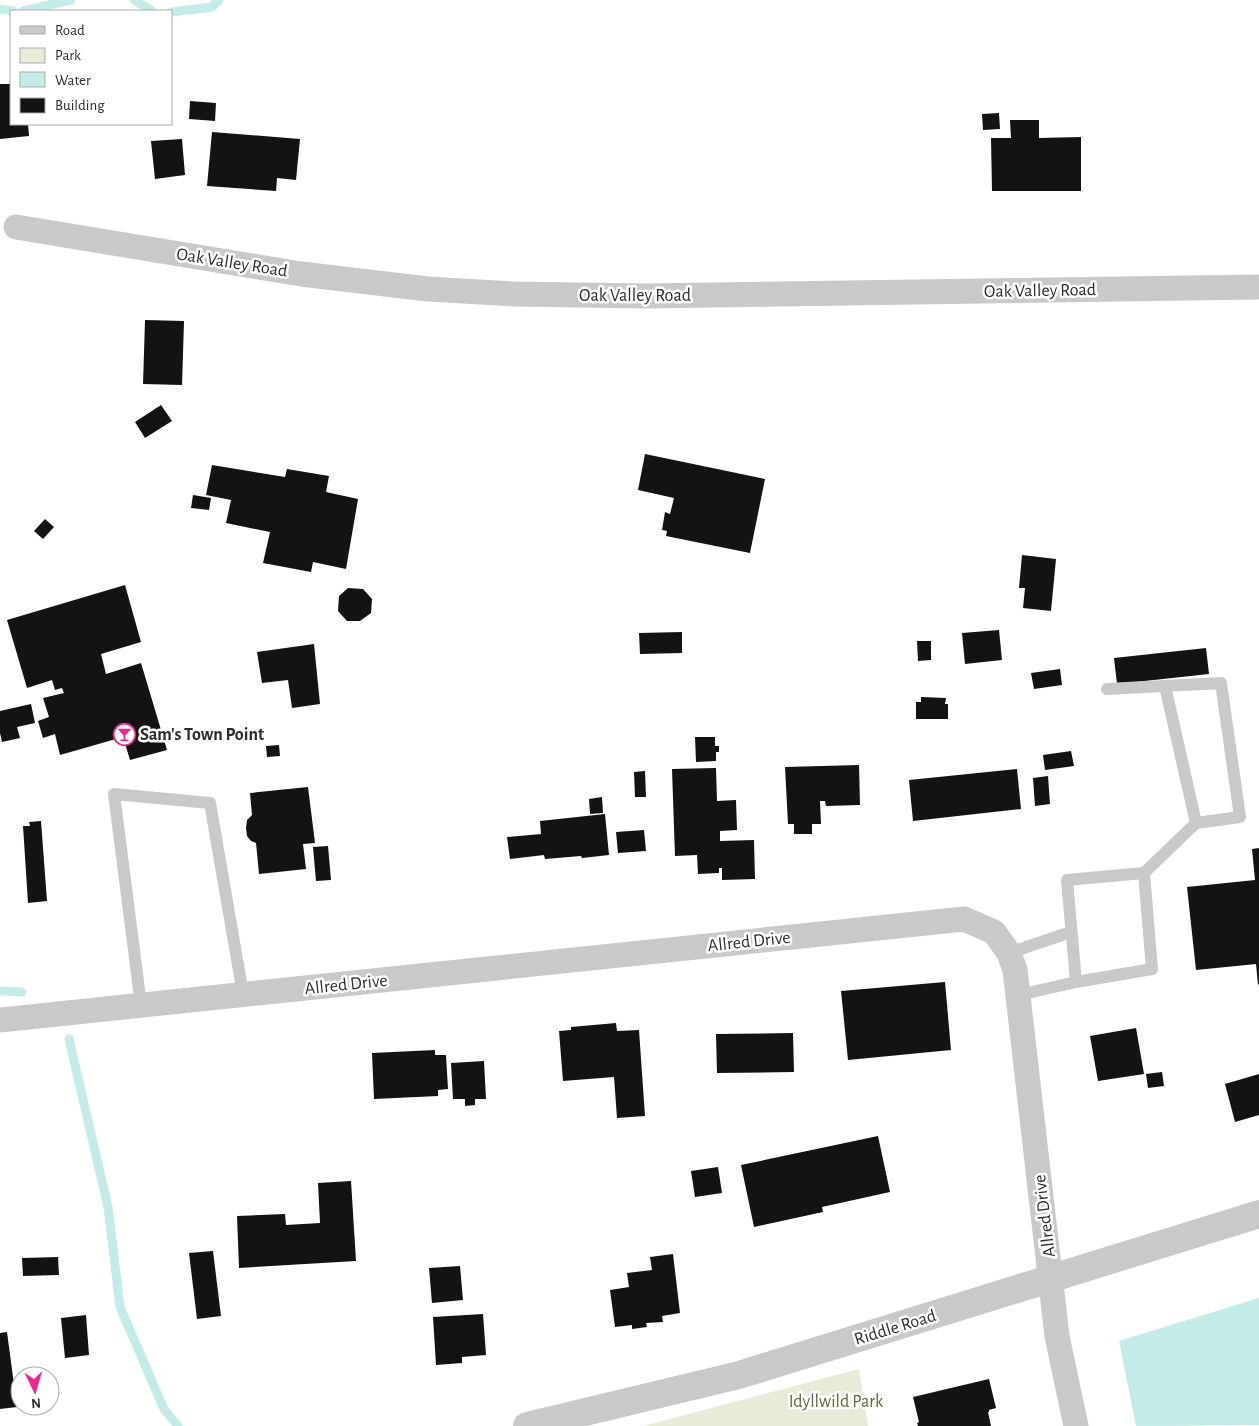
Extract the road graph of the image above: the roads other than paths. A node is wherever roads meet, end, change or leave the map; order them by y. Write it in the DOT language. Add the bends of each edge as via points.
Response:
graph roads {
  1 [pos="16,227"];
  2 [pos="1259,287"];
  3 [pos="1165,686"];
  4 [pos="1107,689"];
  5 [pos="1196,823"];
  6 [pos="1144,873"];
  7 [pos="1071,932"];
  8 [pos="1009,953"];
  9 [pos="1076,982"];
  10 [pos="243,994"];
  11 [pos="1019,995"];
  12 [pos="140,1005"];
  13 [pos="0,1020"];
  14 [pos="1259,1214"];
  15 [pos="1051,1279"];
  16 [pos="527,1426"];
  17 [pos="1076,1426"];
  1 -- 2 [label="street, Oak Valley Road" via="301,274 428,289 513,294 644,296"];
  3 -- 4 [label="lane"];
  3 -- 5 [label="lane"];
  3 -- 5 [label="lane" via="1221,683 1240,817"];
  5 -- 6 [label="lane"];
  6 -- 7 [label="lane" via="1067,880"];
  6 -- 9 [label="lane" via="1152,969"];
  7 -- 8 [label="lane"];
  7 -- 9 [label="lane"];
  8 -- 10 [label="street, Allred Drive" via="994,932 964,919"];
  8 -- 11 [label="street, Allred Drive"];
  9 -- 11 [label="lane"];
  10 -- 12 [label="street, Allred Drive"];
  10 -- 12 [label="lane" via="210,803 114,794"];
  11 -- 15 [label="street, Allred Drive"];
  12 -- 13 [label="street, Allred Drive"];
  14 -- 15 [label="street, Riddle Road"];
  15 -- 16 [label="street, Riddle Road" via="739,1375"];
  15 -- 17 [label="street, Allred Drive" via="1057,1336"];
}
